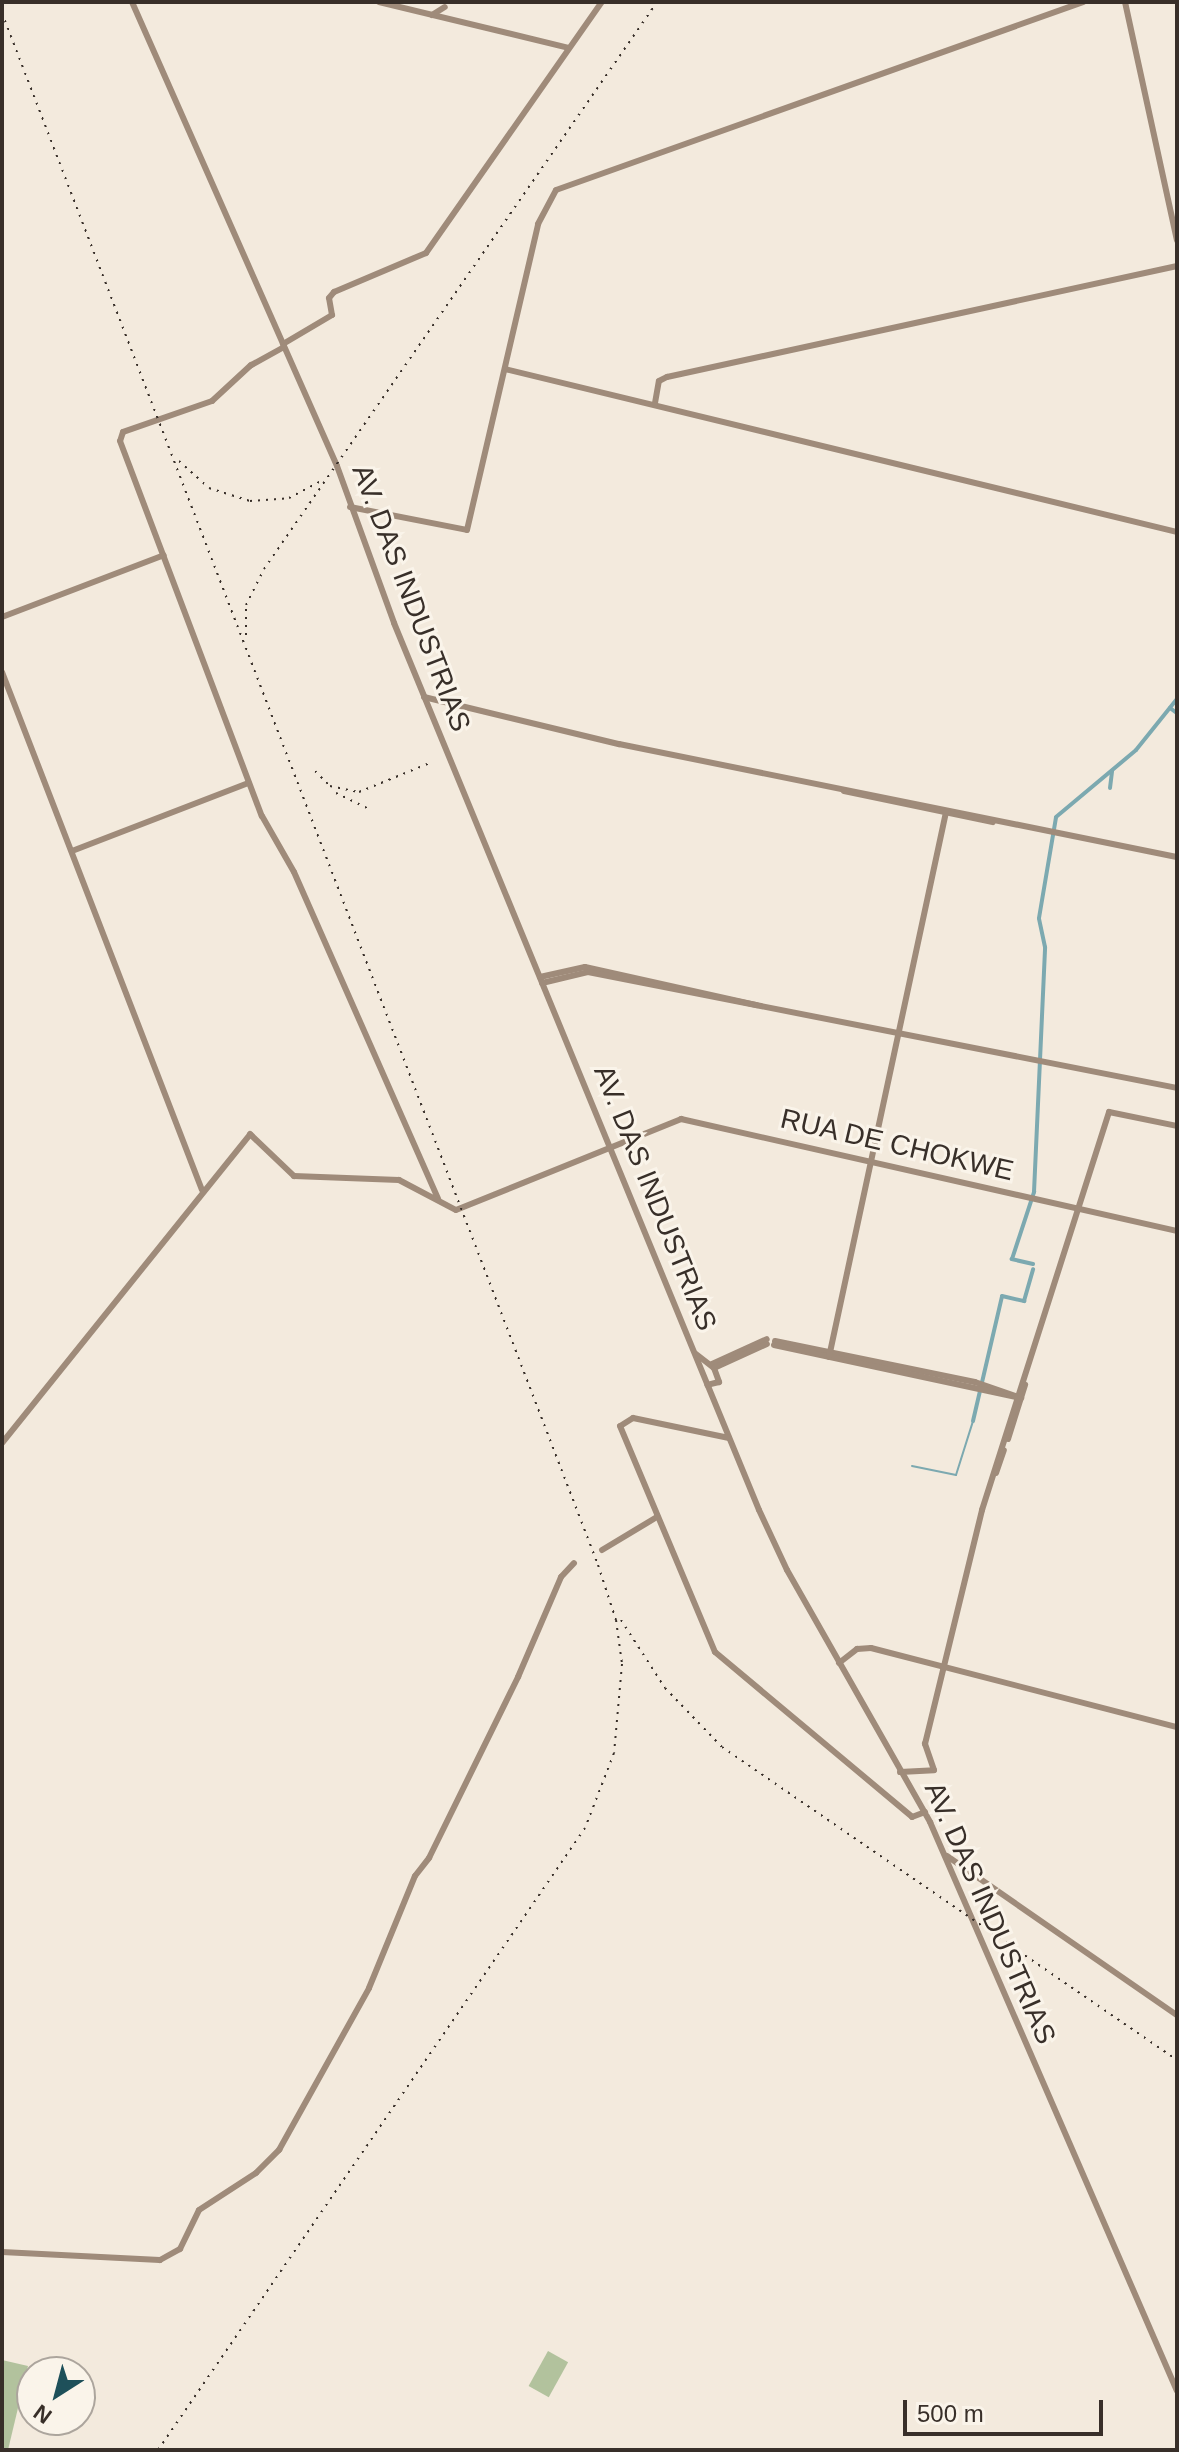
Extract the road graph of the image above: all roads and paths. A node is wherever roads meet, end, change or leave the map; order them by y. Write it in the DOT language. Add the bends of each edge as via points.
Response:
graph roads {
  1 [pos="132,2"];
  2 [pos="379,2"];
  3 [pos="602,2"];
  4 [pos="1083,2"];
  5 [pos="1125,2"];
  6 [pos="445,7"];
  7 [pos="432,15"];
  8 [pos="569,48"];
  9 [pos="1177,240"];
  10 [pos="1177,266"];
  11 [pos="284,346"];
  12 [pos="505,369"];
  13 [pos="655,403"];
  14 [pos="350,507"];
  15 [pos="1177,532"];
  16 [pos="164,555"];
  17 [pos="2,617"];
  18 [pos="2,672"];
  19 [pos="424,697"];
  20 [pos="441,701"];
  21 [pos="428,706"];
  22 [pos="248,783"];
  23 [pos="943,810"];
  24 [pos="72,851"];
  25 [pos="1177,857"];
  26 [pos="541,980"];
  27 [pos="902,1034"];
  28 [pos="1177,1088"];
  29 [pos="1177,1126"];
  30 [pos="610,1147"];
  31 [pos="872,1162"];
  32 [pos="202,1190"];
  33 [pos="439,1199"];
  34 [pos="1079,1209"];
  35 [pos="1177,1231"];
  36 [pos="696,1354"];
  37 [pos="829,1355"];
  38 [pos="713,1366"];
  39 [pos="707,1385"];
  40 [pos="1019,1398"];
  41 [pos="729,1438"];
  42 [pos="2,1443"];
  43 [pos="657,1517"];
  44 [pos="602,1550"];
  45 [pos="574,1563"];
  46 [pos="839,1663"];
  47 [pos="944,1669"];
  48 [pos="1177,1727"];
  49 [pos="900,1772"];
  50 [pos="925,1812"];
  51 [pos="944,1853"];
  52 [pos="1177,2015"];
  53 [pos="2,2252"];
  54 [pos="1177,2391"];
  1 -- 11 [label="street, AV. DAS INDUSTRIAS"];
  2 -- 7 [label="street"];
  3 -- 8 [label="street"];
  4 -- 12 [label="street" via="556,190 538,224"];
  5 -- 9 [label="street"];
  6 -- 7 [label="street"];
  7 -- 8 [label="street"];
  8 -- 11 [label="street" via="426,253 334,292 329,298 332,315"];
  10 -- 13 [label="street" via="663,378"];
  11 -- 14 [label="street, AV. DAS INDUSTRIAS"];
  11 -- 16 [label="street" via="251,365 212,401 120,435"];
  12 -- 13 [label="street"];
  12 -- 14 [label="street" via="465,532"];
  13 -- 15 [label="street"];
  14 -- 19 [label="street, AV. DAS INDUSTRIAS"];
  16 -- 17 [label="street"];
  16 -- 22 [label="street"];
  18 -- 24 [label="street"];
  19 -- 20 [label="street"];
  19 -- 21 [label="street, AV. DAS INDUSTRIAS"];
  20 -- 21 [label="street"];
  20 -- 23 [label="street" via="619,744"];
  21 -- 26 [label="street, AV. DAS INDUSTRIAS"];
  22 -- 24 [label="street"];
  22 -- 33 [label="street" via="277,849 294,872"];
  23 -- 25 [label="street"];
  23 -- 27 [label="street"];
  24 -- 32 [label="street"];
  26 -- 27 [label="street" via="585,967"];
  26 -- 30 [label="street, AV. DAS INDUSTRIAS"];
  27 -- 28 [label="street"];
  27 -- 31 [label="street"];
  29 -- 34 [label="street" via="1110,1111"];
  30 -- 31 [label="street, RUA DE CHOKWE" via="681,1119"];
  30 -- 33 [label="street, RUA DE CHOKWE" via="456,1210"];
  30 -- 36 [label="street, AV. DAS INDUSTRIAS"];
  31 -- 34 [label="street, RUA DE CHOKWE"];
  31 -- 37 [label="street"];
  32 -- 33 [label="street" via="250,1134 294,1176 399,1180"];
  32 -- 42 [label="street"];
  34 -- 35 [label="street, RUA DE CHOKWE"];
  34 -- 40 [label="street"];
  36 -- 38 [label="street"];
  36 -- 39 [label="street, AV. DAS INDUSTRIAS"];
  37 -- 38 [label="street" via="771,1342"];
  37 -- 40 [label="street" via="975,1382"];
  38 -- 39 [label="street" via="719,1382"];
  39 -- 41 [label="street, AV. DAS INDUSTRIAS"];
  40 -- 47 [label="street"];
  41 -- 43 [label="street" via="633,1418 620,1426"];
  41 -- 46 [label="street, AV. DAS INDUSTRIAS" via="787,1570"];
  43 -- 44 [label="street"];
  43 -- 50 [label="street" via="718,1657 912,1817"];
  45 -- 53 [label="street" via="561,1577 518,1677 429,1858 415,1876 406,1908 352,2022 279,2150 256,2173 199,2210 180,2249 160,2260"];
  46 -- 47 [label="street" via="857,1649 871,1648"];
  46 -- 49 [label="street, AV. DAS INDUSTRIAS"];
  47 -- 48 [label="street"];
  47 -- 49 [label="street" via="925,1744 934,1770"];
  49 -- 50 [label="street, AV. DAS INDUSTRIAS"];
  50 -- 51 [label="street, AV. DAS INDUSTRIAS"];
  51 -- 52 [label="street"];
  51 -- 54 [label="street, AV. DAS INDUSTRIAS"];
}
